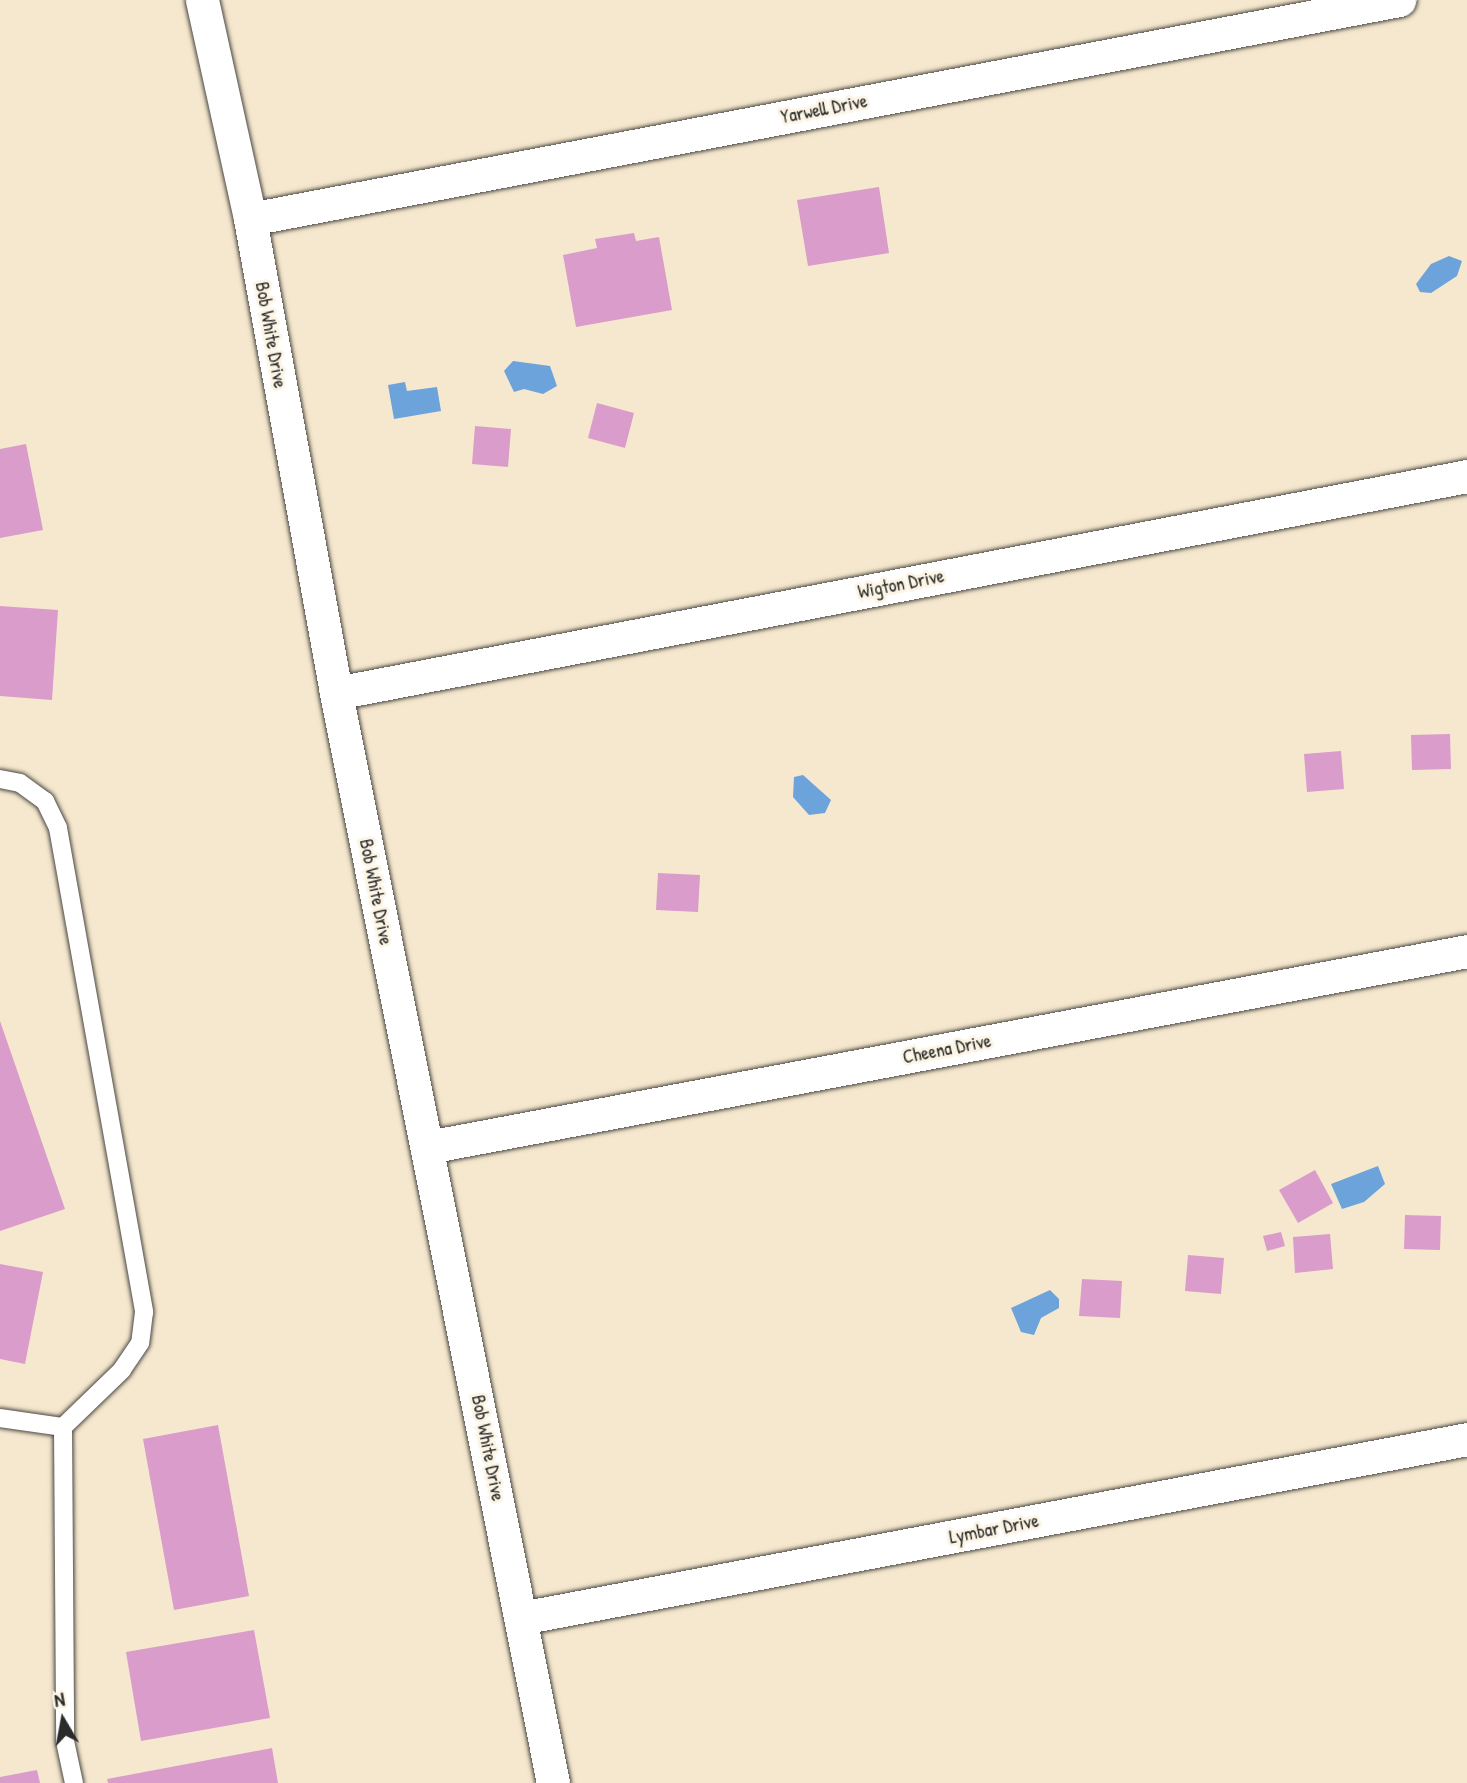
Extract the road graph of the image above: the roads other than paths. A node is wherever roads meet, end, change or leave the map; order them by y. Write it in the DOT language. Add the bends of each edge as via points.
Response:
graph roads {
  1 [pos="202,0"];
  2 [pos="1399,0"];
  3 [pos="250,219"];
  4 [pos="1467,476"];
  5 [pos="336,693"];
  6 [pos="0,779"];
  7 [pos="1467,951"];
  8 [pos="428,1147"];
  9 [pos="0,1418"];
  10 [pos="64,1427"];
  11 [pos="1467,1439"];
  12 [pos="521,1618"];
  13 [pos="74,1783"];
  14 [pos="553,1783"];
  1 -- 3 [label="street, Bob White Drive"];
  2 -- 3 [label="street, Yarwell Drive"];
  3 -- 5 [label="street, Bob White Drive"];
  4 -- 5 [label="street, Wigton Drive"];
  5 -- 8 [label="street, Bob White Drive"];
  6 -- 10 [label="lane" via="20,783 45,801 58,828 141,1277 144,1312 139,1343 122,1370"];
  7 -- 8 [label="street, Cheena Drive"];
  8 -- 12 [label="street, Bob White Drive"];
  9 -- 10 [label="lane"];
  10 -- 13 [label="lane" via="65,1741"];
  11 -- 12 [label="street, Lymbar Drive"];
  12 -- 14 [label="street, Bob White Drive"];
}
